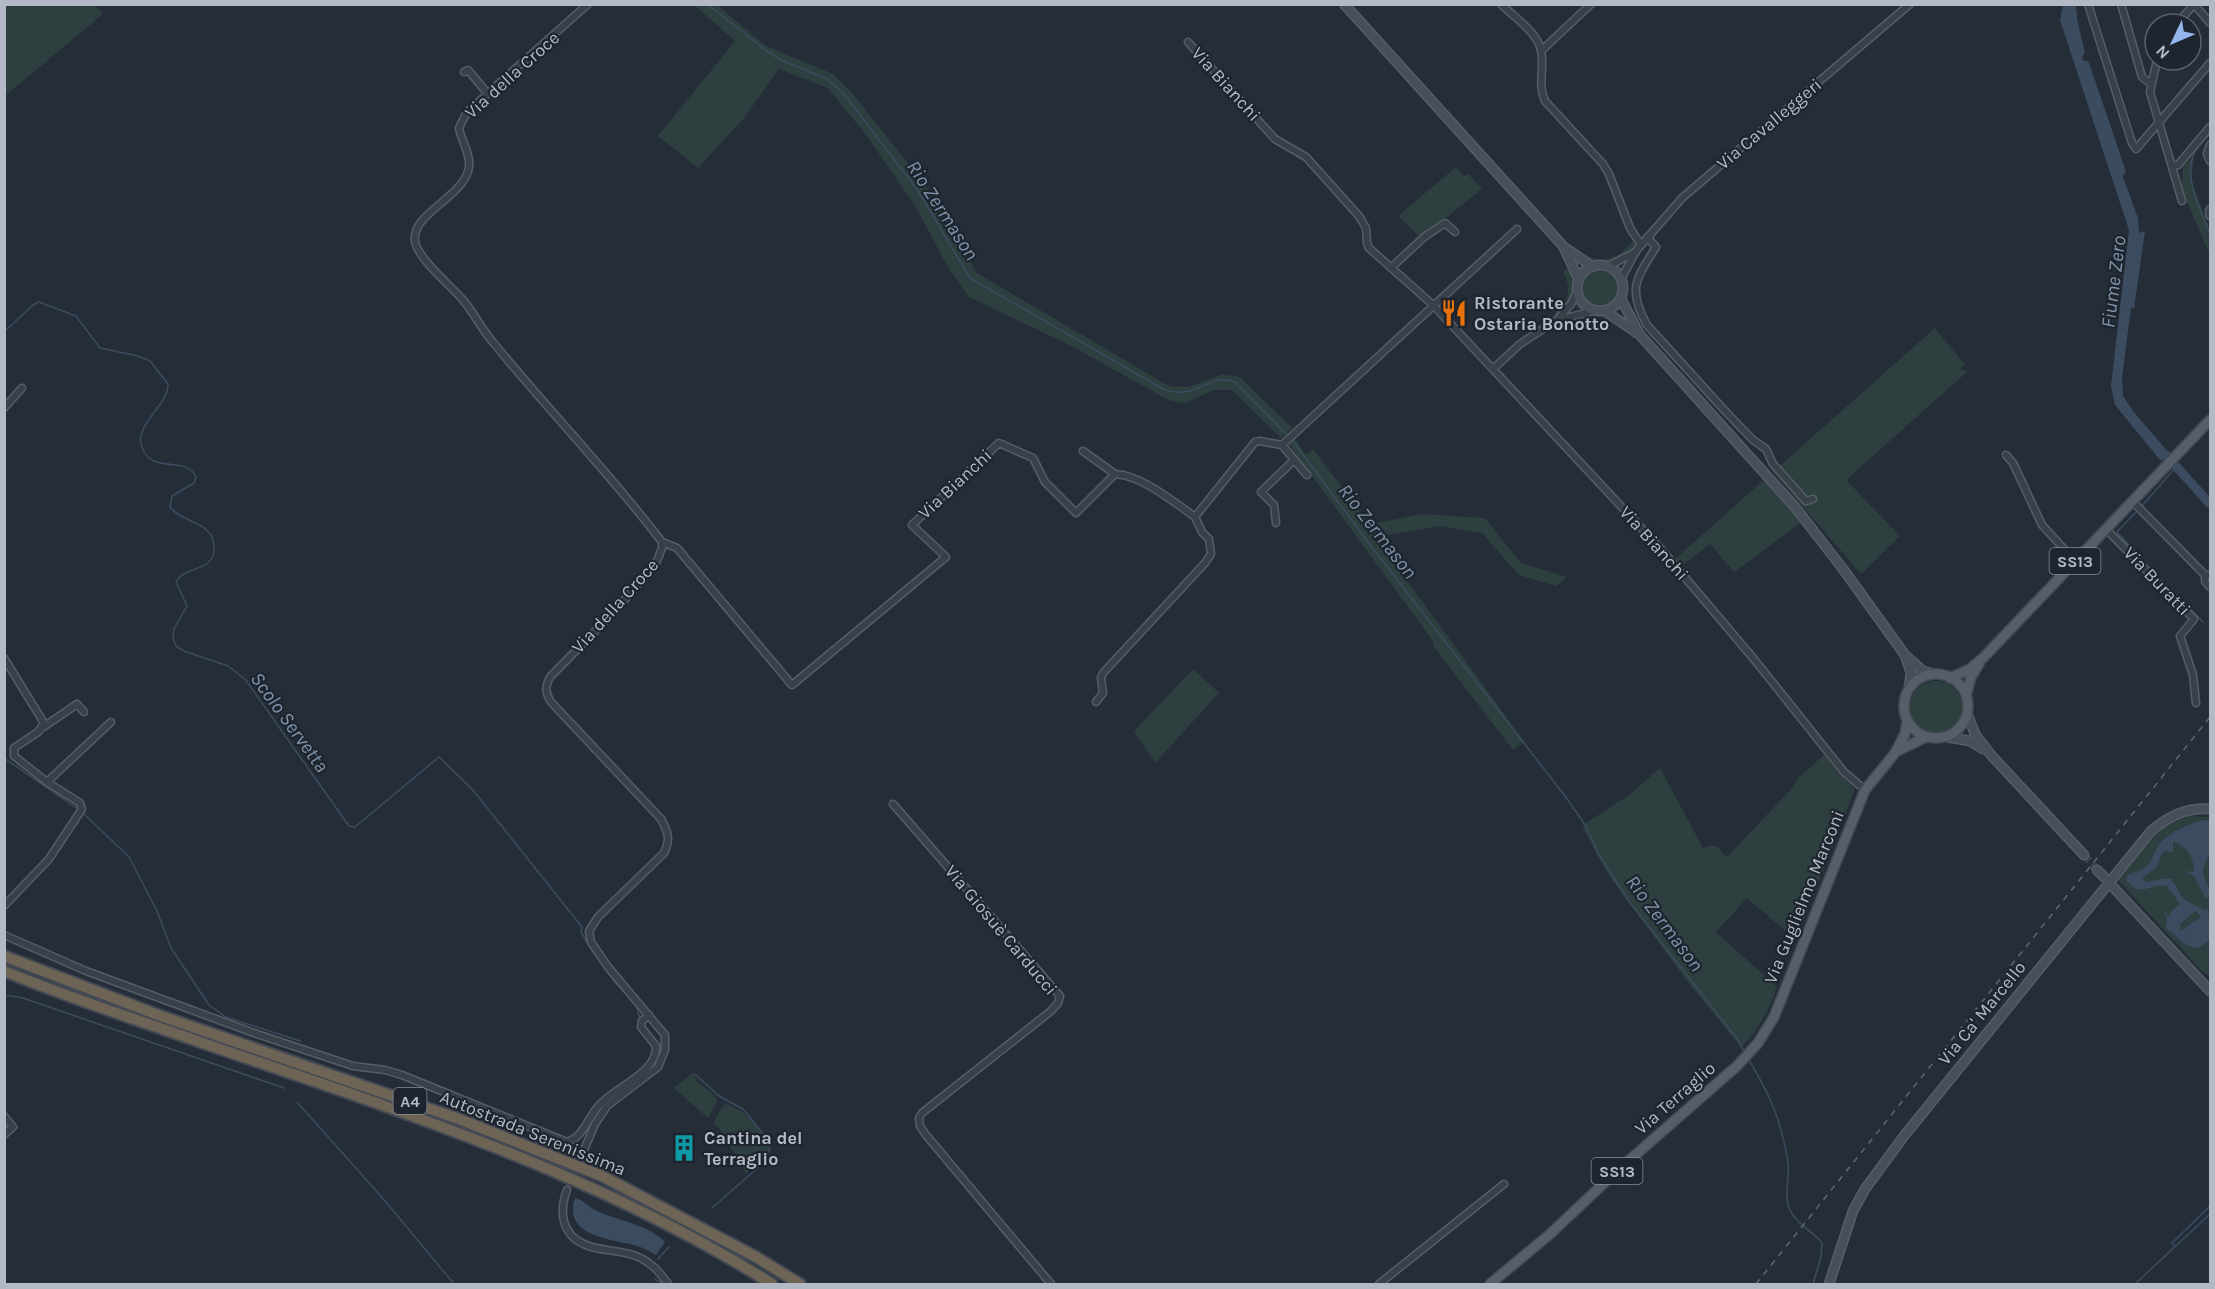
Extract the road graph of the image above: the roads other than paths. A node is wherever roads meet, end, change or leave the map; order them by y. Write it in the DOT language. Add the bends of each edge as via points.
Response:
graph roads {
  1 [pos="588,4"];
  2 [pos="1344,4"];
  3 [pos="1501,4"];
  4 [pos="1590,4"];
  5 [pos="1910,4"];
  6 [pos="2088,4"];
  7 [pos="2121,4"];
  8 [pos="2194,4"];
  9 [pos="2211,23"];
  10 [pos="1188,42"];
  11 [pos="1541,51"];
  12 [pos="2211,63"];
  13 [pos="464,72"];
  14 [pos="2153,72"];
  15 [pos="2150,83"];
  16 [pos="488,94"];
  17 [pos="2158,122"];
  18 [pos="2211,127"];
  19 [pos="2211,145"];
  20 [pos="2211,161"];
  21 [pos="2172,166"];
  22 [pos="2182,201"];
  23 [pos="2211,209"];
  24 [pos="2211,216"];
  25 [pos="1517,229"];
  26 [pos="1455,232"];
  27 [pos="1647,237"];
  28 [pos="1641,245"];
  29 [pos="1564,247"];
  30 [pos="1636,251"];
  31 [pos="1608,266"];
  32 [pos="1392,267"];
  33 [pos="1593,267"];
  34 [pos="1621,279"];
  35 [pos="1579,280"];
  36 [pos="1577,291"];
  37 [pos="1621,299"];
  38 [pos="1433,305"];
  39 [pos="1594,311"];
  40 [pos="1605,311"];
  41 [pos="1557,320"];
  42 [pos="1640,335"];
  43 [pos="1493,369"];
  44 [pos="22,388"];
  45 [pos="4,408"];
  46 [pos="2211,420"];
  47 [pos="1284,444"];
  48 [pos="1083,451"];
  49 [pos="2006,455"];
  50 [pos="1294,460"];
  51 [pos="1115,474"];
  52 [pos="1307,475"];
  53 [pos="1813,499"];
  54 [pos="2133,502"];
  55 [pos="1195,516"];
  56 [pos="1276,523"];
  57 [pos="2106,529"];
  58 [pos="662,542"];
  59 [pos="2075,561"];
  60 [pos="2208,575"];
  61 [pos="2211,587"];
  62 [pos="1905,655"];
  63 [pos="1984,657"];
  64 [pos="4,658"];
  65 [pos="1934,674"];
  66 [pos="1950,678"];
  67 [pos="1909,688"];
  68 [pos="1966,695"];
  69 [pos="1096,702"];
  70 [pos="2196,703"];
  71 [pos="84,712"];
  72 [pos="1967,713"];
  73 [pos="111,722"];
  74 [pos="1907,722"];
  75 [pos="41,729"];
  76 [pos="1926,737"];
  77 [pos="1947,737"];
  78 [pos="1895,753"];
  79 [pos="1991,755"];
  80 [pos="46,782"];
  81 [pos="1865,790"];
  82 [pos="893,804"];
  83 [pos="2211,809"];
  84 [pos="2084,855"];
  85 [pos="2112,886"];
  86 [pos="4,906"];
  87 [pos="4,935"];
  88 [pos="4,956"];
  89 [pos="4,971"];
  90 [pos="2210,991"];
  91 [pos="649,1015"];
  92 [pos="1746,1056"];
  93 [pos="4,1116"];
  94 [pos="4,1135"];
  95 [pos="580,1157"];
  96 [pos="1504,1184"];
  97 [pos="567,1190"];
  98 [pos="1493,1283"];
  99 [pos="668,1284"];
  100 [pos="772,1284"];
  101 [pos="800,1284"];
  102 [pos="1051,1284"];
  103 [pos="1379,1284"];
  104 [pos="1829,1284"];
  1 -- 16 [label="street, Via della Croce"];
  2 -- 29 [label="main road"];
  3 -- 11 [label="street" via="1537,40"];
  4 -- 11 [label="street"];
  5 -- 27 [label="street, Via Cavalleggeri" via="1682,198"];
  6 -- 17 [label="street" via="2136,149"];
  7 -- 15 [label="street" via="2142,77"];
  8 -- 9 [label="street"];
  10 -- 32 [label="street, Via Bianchi" via="1275,139 1306,157 1363,223 1367,246"];
  11 -- 28 [label="street" via="1541,93 1545,101 1603,164"];
  12 -- 17 [label="street"];
  13 -- 16 [label="street" via="468,70"];
  14 -- 15 [label="street"];
  15 -- 17 [label="street"];
  16 -- 58 [label="street, Via della Croce" via="467,112 459,128 470,163 466,177 416,229 416,247"];
  17 -- 21 [label="street"];
  18 -- 21 [label="street" via="2178,165"];
  19 -- 20 [label="street" via="2207,154"];
  21 -- 22 [label="street"];
  23 -- 24 [label="street"];
  25 -- 38 [label="street"];
  26 -- 32 [label="street" via="1445,223"];
  27 -- 28 [label="street, Via Cavalleggeri"];
  27 -- 53 [label="street" via="1656,247 1635,282 1635,294 1647,325 1726,412 1766,449 1773,464 1806,501"];
  28 -- 30 [label="street, Via Cavalleggeri"];
  29 -- 33 [label="main road"];
  29 -- 35 [label="main road"];
  30 -- 31 [label="street"];
  30 -- 34 [label="street"];
  31 -- 33 [label="main road"];
  31 -- 34 [label="main road"];
  32 -- 38 [label="street, Via Bianchi"];
  33 -- 35 [label="main road"];
  34 -- 37 [label="main road"];
  35 -- 36 [label="main road"];
  36 -- 39 [label="main road" via="1581,301"];
  36 -- 41 [label="street"];
  37 -- 40 [label="main road"];
  37 -- 42 [label="main road"];
  38 -- 43 [label="street, Via Bianchi"];
  38 -- 47 [label="street"];
  39 -- 40 [label="main road"];
  39 -- 41 [label="street"];
  40 -- 42 [label="main road"];
  41 -- 43 [label="street" via="1520,344"];
  42 -- 62 [label="main road" via="1795,507"];
  43 -- 81 [label="street, Via Bianchi" via="1662,549 1844,772"];
  44 -- 45 [label="street"];
  46 -- 54 [label="main road, SS13"];
  47 -- 50 [label="street"];
  47 -- 55 [label="street" via="1255,442"];
  48 -- 51 [label="street"];
  49 -- 59 [label="street" via="2042,525"];
  50 -- 52 [label="street"];
  50 -- 56 [label="street" via="1261,492 1274,505"];
  51 -- 55 [label="street" via="1154,489"];
  51 -- 58 [label="street, Via Bianchi" via="1076,513 1045,482 1033,458 999,443 912,525 946,557 792,685 677,548"];
  54 -- 57 [label="main road, SS13"];
  54 -- 60 [label="street"];
  55 -- 69 [label="street" via="1209,539 1211,554 1103,673 1103,693"];
  57 -- 59 [label="main road, SS13"];
  57 -- 70 [label="street, Via Buratti" via="2194,619 2180,636 2193,675"];
  58 -- 91 [label="street, Via della Croce" via="657,561 546,686 551,702 661,819 668,832 669,844 664,853 598,917 589,931 591,942 608,967"];
  59 -- 63 [label="main road, SS13"];
  60 -- 61 [label="street" via="2205,581"];
  62 -- 65 [label="main road" via="1918,668"];
  62 -- 67 [label="main road" via="1910,669"];
  63 -- 66 [label="main road, SS13"];
  63 -- 68 [label="main road, SS13" via="1971,677"];
  64 -- 75 [label="street" via="41,717"];
  65 -- 66 [label="main road"];
  65 -- 67 [label="main road"];
  66 -- 68 [label="main road"];
  67 -- 74 [label="main road, Via Guglielmo Marconi / SS13" via="1904,705"];
  68 -- 72 [label="main road, SS13"];
  71 -- 75 [label="street" via="77,704"];
  72 -- 77 [label="main road" via="1959,729"];
  72 -- 79 [label="main road" via="1975,734"];
  73 -- 80 [label="street"];
  74 -- 76 [label="main road"];
  74 -- 78 [label="main road, Via Guglielmo Marconi / SS13"];
  75 -- 80 [label="street" via="13,752"];
  76 -- 77 [label="main road, Via Guglielmo Marconi / SS13"];
  76 -- 78 [label="main road, Via Guglielmo Marconi / SS13"];
  77 -- 79 [label="main road" via="1970,741"];
  78 -- 81 [label="main road, Via Guglielmo Marconi / SS13"];
  79 -- 84 [label="main road"];
  80 -- 86 [label="street" via="80,803 80,813 49,859"];
  81 -- 92 [label="main road, Via Guglielmo Marconi / SS13" via="1774,1017"];
  82 -- 102 [label="street, Via Giosuè Carducci" via="1060,996 1051,1011 919,1118 926,1135"];
  83 -- 104 [label="main road, Via Ca' Marcello" via="2178,813 2151,831 1911,1127 1865,1189 1845,1231"];
  85 -- 90 [label="main road"];
  87 -- 91 [label="street" via="86,971 254,1033 353,1066 402,1075 567,1142 579,1136 605,1099 653,1062 656,1046 641,1027"];
  88 -- 101 [label="highway, Autostrada Serenissima / A4" via="158,1015 459,1119 602,1176"];
  89 -- 100 [label="highway, Autostrada Serenissima / A4" via="524,1158 663,1222"];
  91 -- 95 [label="street, Via della Croce" via="665,1035 665,1050 658,1067 607,1106"];
  92 -- 98 [label="main road, Via Terraglio / SS13"];
  93 -- 94 [label="street" via="13,1127"];
  96 -- 103 [label="street"];
  97 -- 99 [label="street" via="561,1213 573,1237 586,1245 648,1262"];
}
